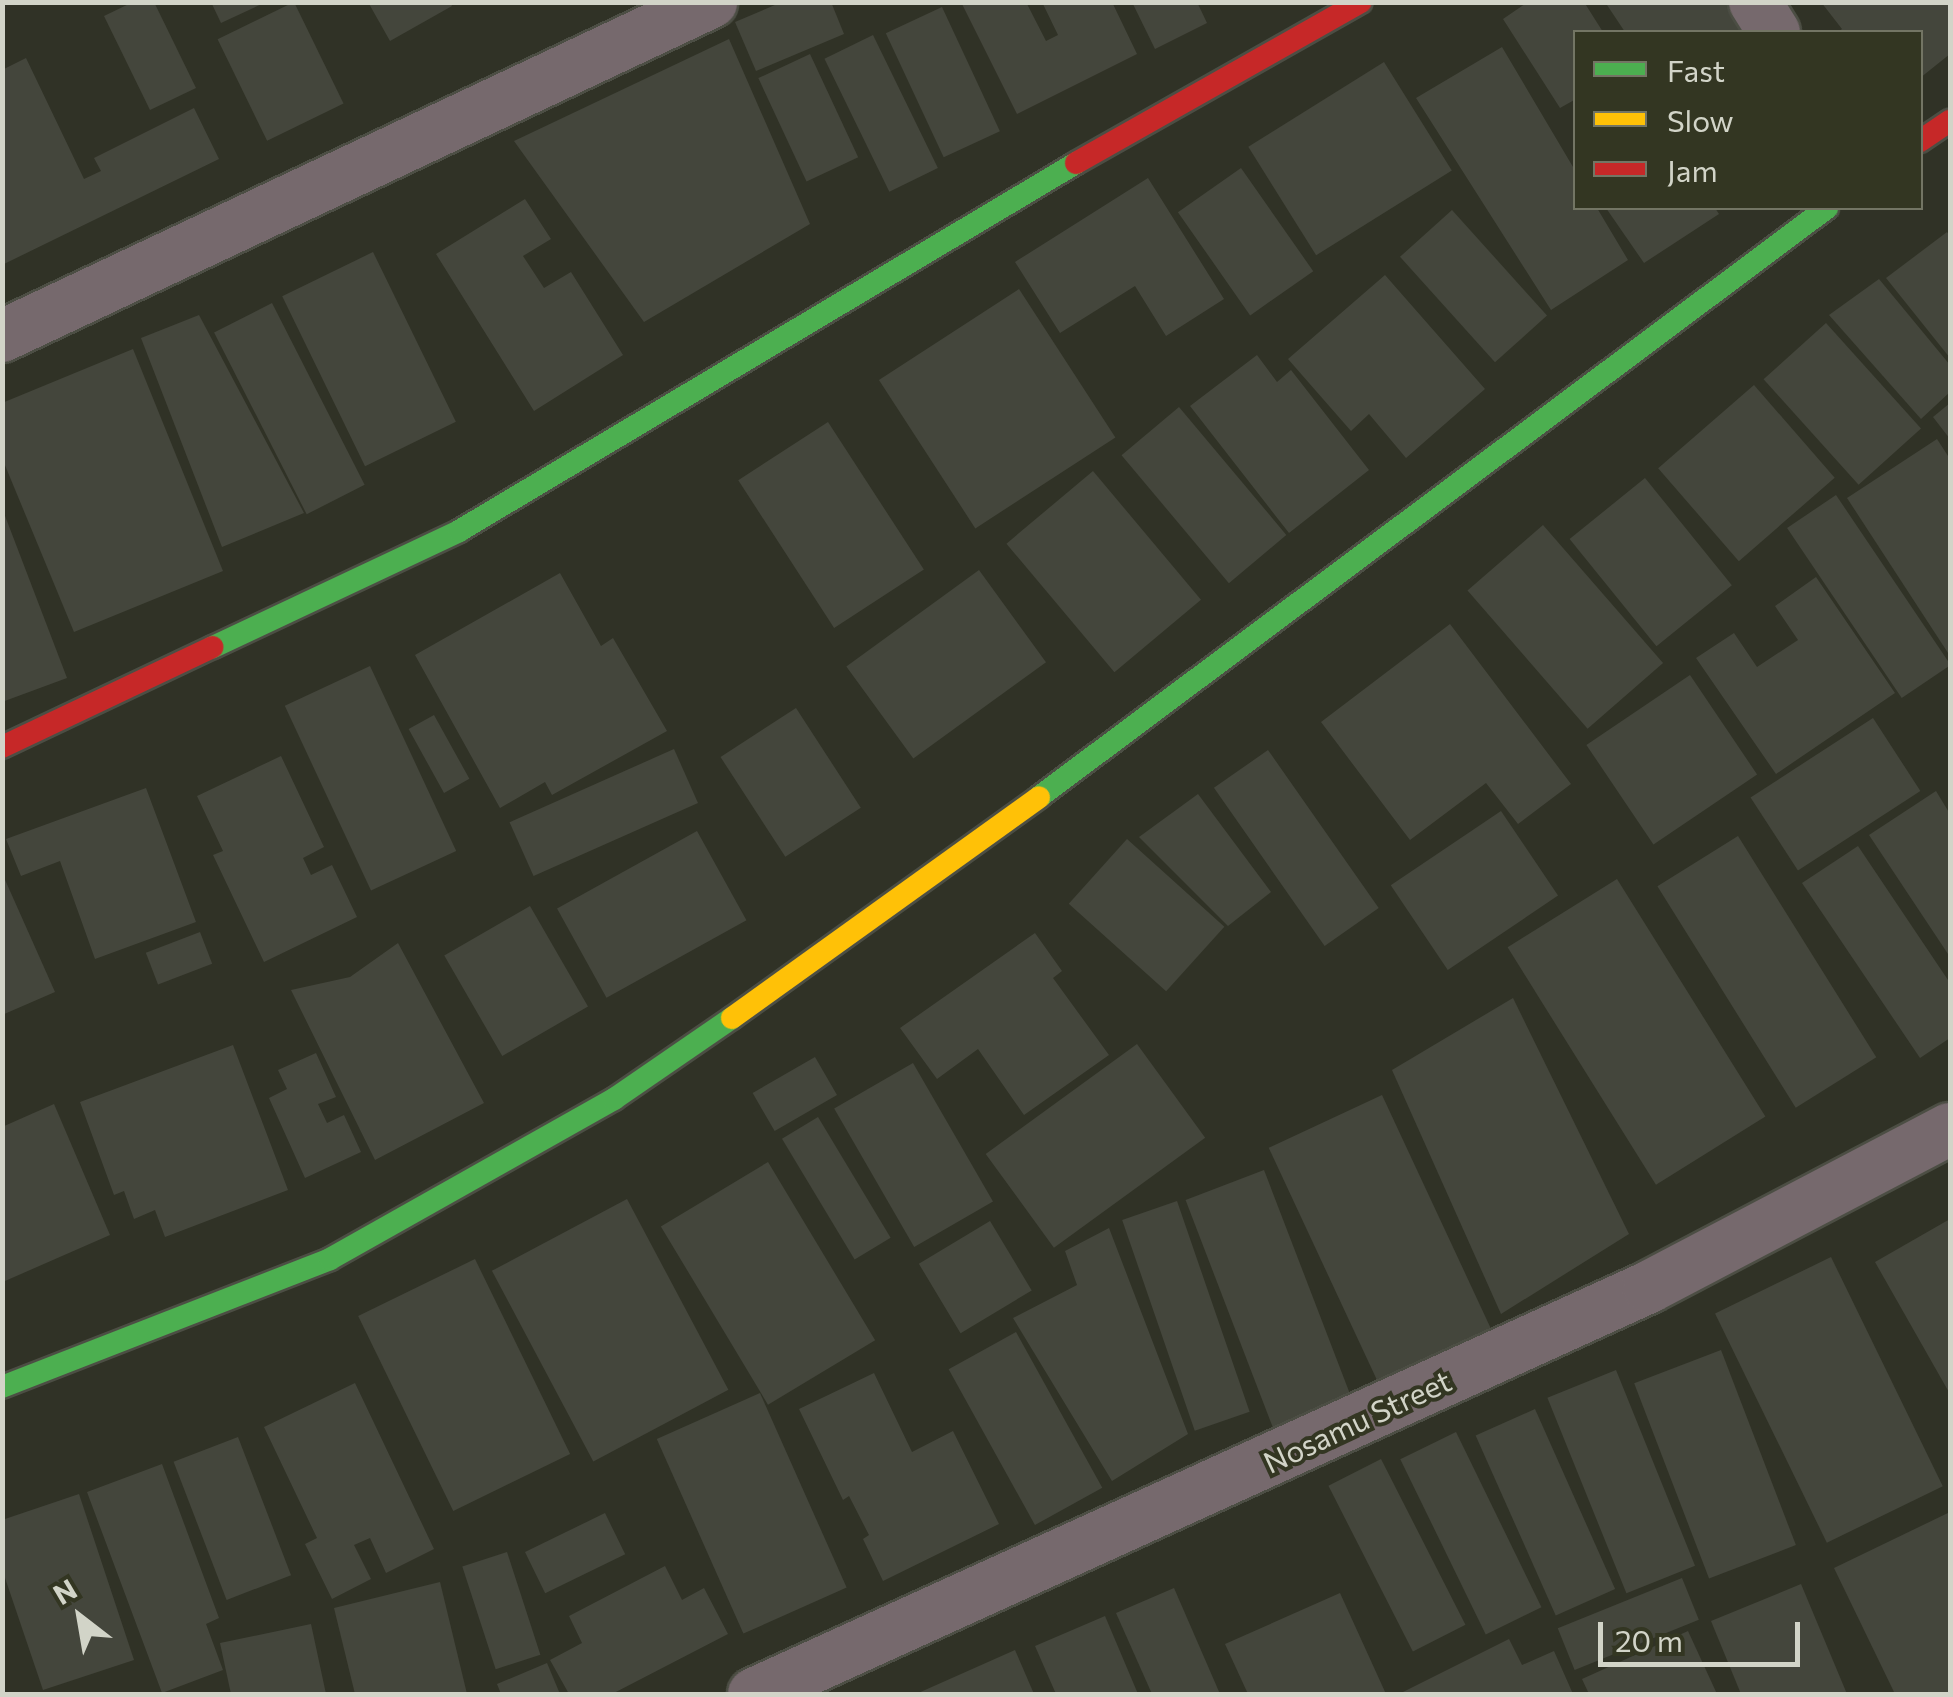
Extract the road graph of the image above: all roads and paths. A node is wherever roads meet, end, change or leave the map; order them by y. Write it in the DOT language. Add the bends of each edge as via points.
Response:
graph roads {
  1 [pos="711,2"];
  2 [pos="1361,2"];
  3 [pos="1755,2"];
  4 [pos="1773,30"];
  5 [pos="1950,121"];
  6 [pos="1923,140"];
  7 [pos="1824,210"];
  8 [pos="2,336"];
  9 [pos="2,748"];
  10 [pos="1950,1129"];
  11 [pos="2,1387"];
  12 [pos="754,1694"];
  1 -- 8 [label="street"];
  2 -- 9 [label="street" via="1122,136 459,531"];
  3 -- 4 [label="street"];
  5 -- 6 [label="street"];
  7 -- 11 [label="street" via="874,920 614,1098 330,1259"];
  10 -- 12 [label="street, Nosamu Street" via="1649,1287"];
}
